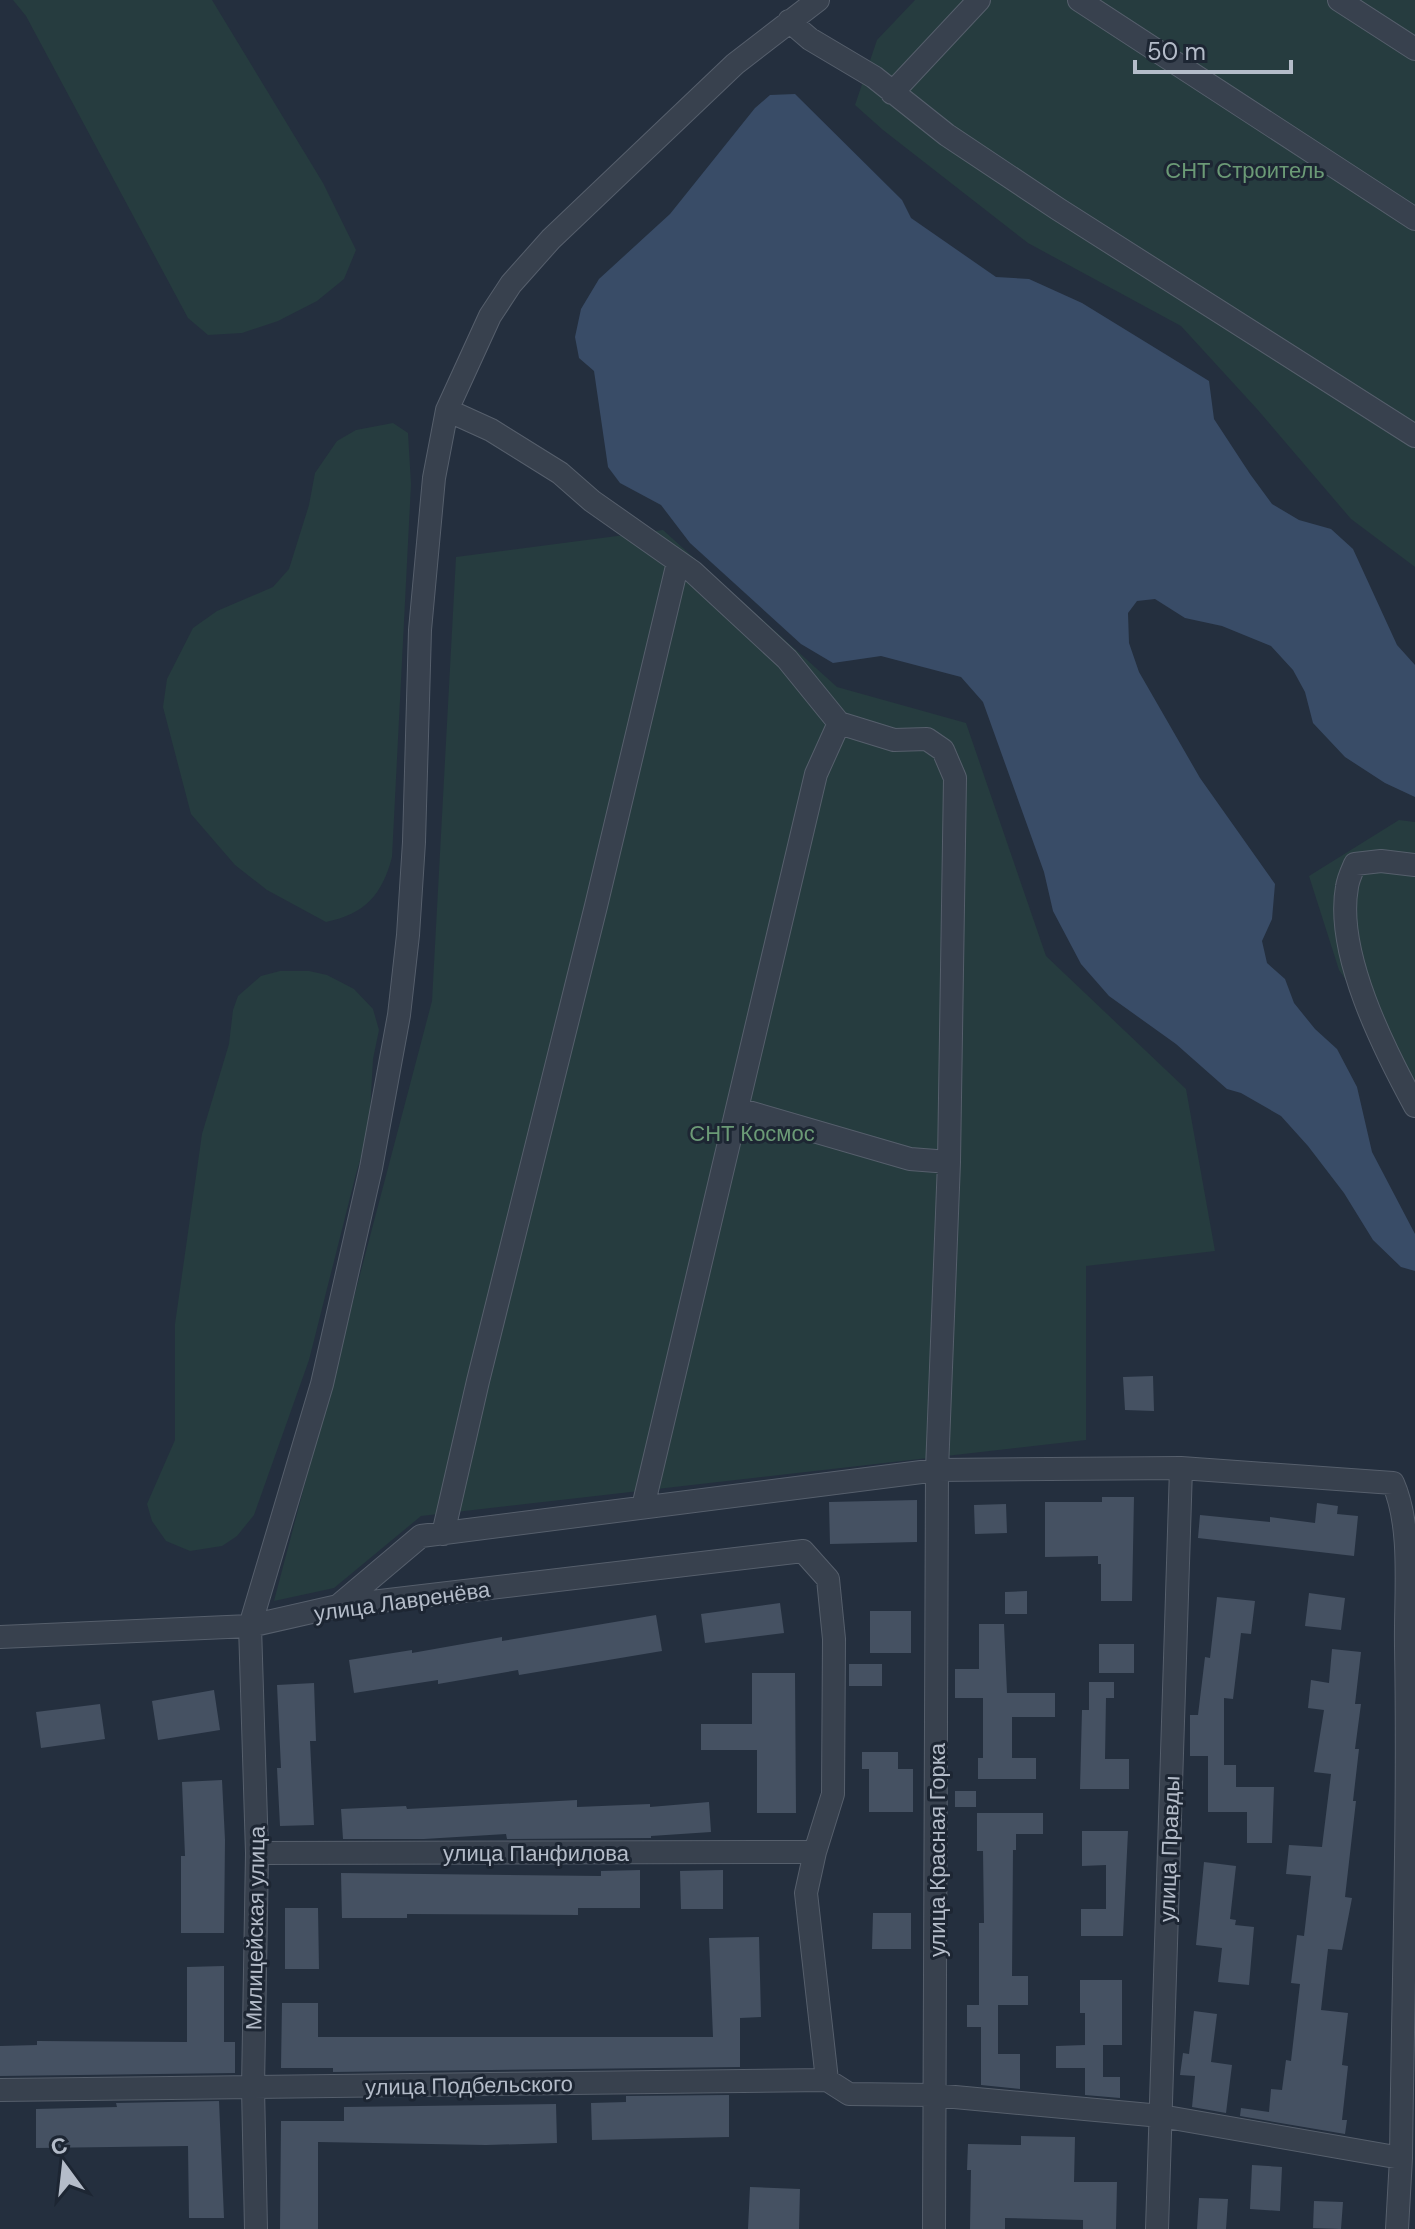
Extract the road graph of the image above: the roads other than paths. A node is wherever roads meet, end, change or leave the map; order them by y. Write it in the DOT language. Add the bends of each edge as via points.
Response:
graph roads {
  1 [pos="818,0"];
  2 [pos="979,0"];
  3 [pos="1079,0"];
  4 [pos="1339,0"];
  5 [pos="789,21"];
  6 [pos="1415,49"];
  7 [pos="892,93"];
  8 [pos="1415,219"];
  9 [pos="447,410"];
  10 [pos="1415,436"];
  11 [pos="678,562"];
  12 [pos="839,723"];
  13 [pos="1415,865"];
  14 [pos="1415,1106"];
  15 [pos="738,1109"];
  16 [pos="949,1162"];
  17 [pos="1181,1468"];
  18 [pos="937,1470"];
  19 [pos="643,1507"];
  20 [pos="443,1534"];
  21 [pos="338,1606"];
  22 [pos="250,1626"];
  23 [pos="0,1637"];
  24 [pos="815,1852"];
  25 [pos="257,1853"];
  26 [pos="827,2080"];
  27 [pos="253,2088"];
  28 [pos="0,2090"];
  29 [pos="933,2095"];
  30 [pos="1161,2116"];
  31 [pos="1401,2158"];
  32 [pos="256,2229"];
  33 [pos="934,2229"];
  34 [pos="1157,2229"];
  35 [pos="1397,2229"];
  1 -- 5 [label="street, Милицейская улица"];
  2 -- 7 [label="street"];
  3 -- 8 [label="street"];
  4 -- 6 [label="street"];
  5 -- 7 [label="street"];
  5 -- 9 [label="street, Милицейская улица" via="725,73 521,273 490,316"];
  7 -- 10 [label="street" via="1058,209"];
  9 -- 11 [label="street" via="560,473"];
  9 -- 22 [label="street, Милицейская улица" via="434,478 420,630 414,842 399,1015 322,1384"];
  11 -- 12 [label="street" via="787,659"];
  11 -- 20 [label="street"];
  12 -- 15 [label="street" via="816,774"];
  12 -- 16 [label="street, улица Красная Горка" via="894,740 927,739 943,750 955,778"];
  13 -- 14 [label="street" via="1355,864 1346,912 1357,978"];
  15 -- 16 [label="street" via="910,1159"];
  15 -- 19 [label="street"];
  16 -- 18 [label="street, улица Красная Горка"];
  17 -- 18 [label="street"];
  17 -- 30 [label="street, улица Правды"];
  17 -- 31 [label="street" via="1393,1483 1400,1500 1407,1680"];
  18 -- 19 [label="street"];
  18 -- 29 [label="street, улица Красная Горка"];
  19 -- 20 [label="street"];
  20 -- 21 [label="street" via="421,1536"];
  21 -- 22 [label="street, улица Лавренёва"];
  21 -- 24 [label="street, улица Лавренёва" via="803,1551 828,1579 834,1639 833,1794"];
  22 -- 23 [label="street, улица Лавренёва"];
  22 -- 25 [label="street, Милицейская улица"];
  24 -- 25 [label="street, улица Панфилова"];
  24 -- 26 [label="street" via="806,1893"];
  25 -- 27 [label="street, Милицейская улица"];
  26 -- 27 [label="street, улица Подбельского"];
  26 -- 29 [label="street, улица Подбельского" via="849,2094"];
  27 -- 28 [label="street, улица Подбельского"];
  27 -- 32 [label="street, Милицейская улица"];
  29 -- 30 [label="street, улица Подбельского"];
  29 -- 33 [label="street, улица Красная Горка"];
  30 -- 31 [label="street, улица Подбельского"];
  30 -- 34 [label="street, улица Правды"];
  31 -- 35 [label="street"];
}
